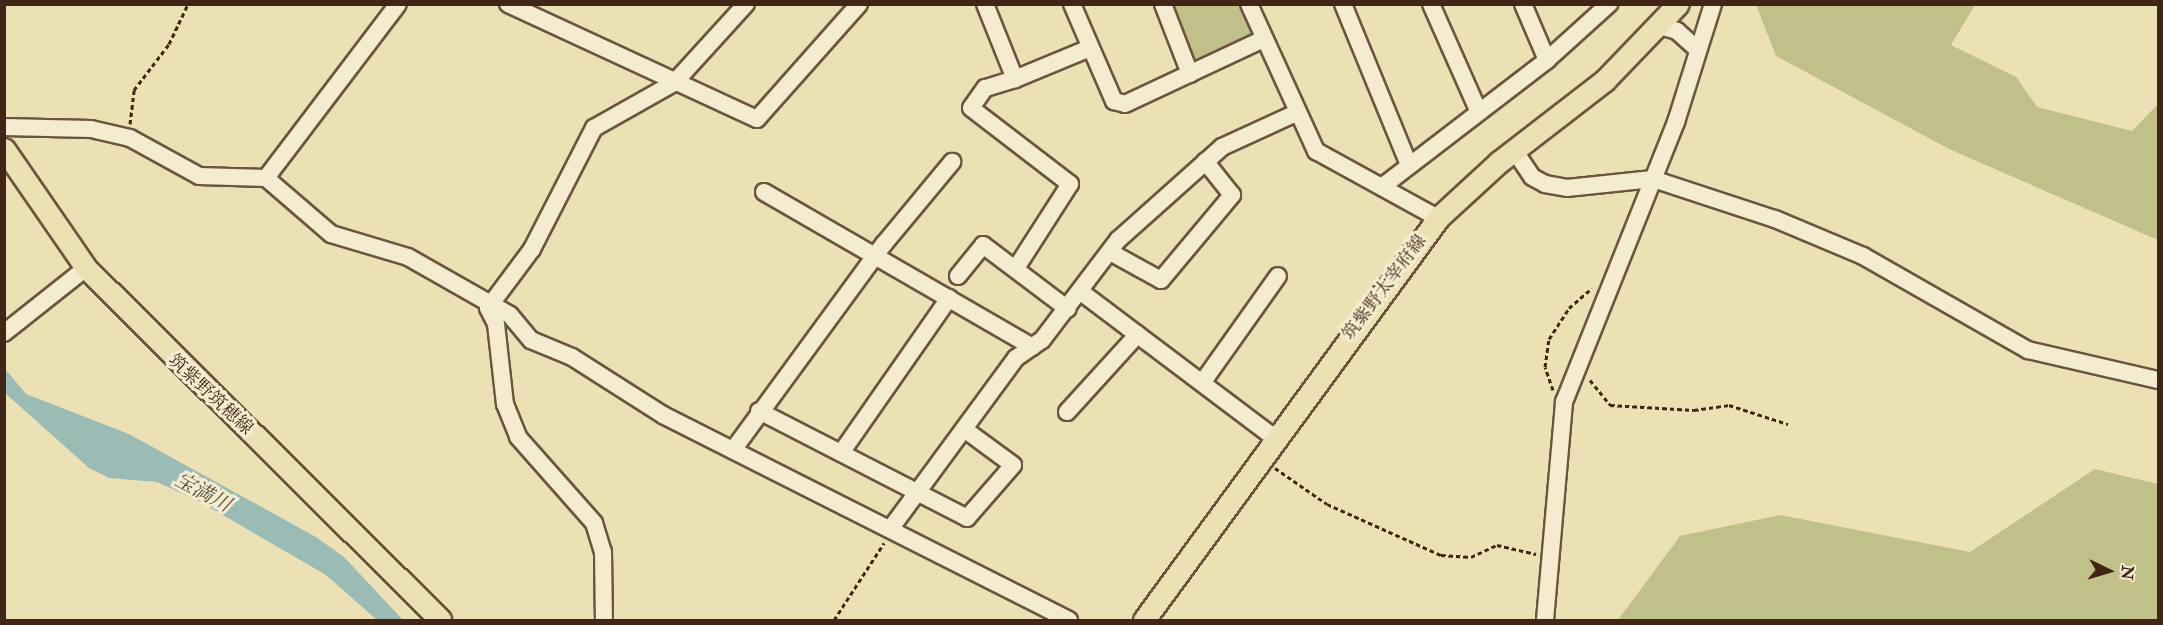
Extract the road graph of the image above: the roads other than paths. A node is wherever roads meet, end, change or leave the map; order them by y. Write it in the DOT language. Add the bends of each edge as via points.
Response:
graph roads {
  1 [pos="398,4"];
  2 [pos="508,4"];
  3 [pos="746,4"];
  4 [pos="859,4"];
  5 [pos="985,4"];
  6 [pos="1072,4"];
  7 [pos="1162,4"];
  8 [pos="1249,4"];
  9 [pos="1343,4"];
  10 [pos="1431,4"];
  11 [pos="1523,4"];
  12 [pos="1609,4"];
  13 [pos="1678,4"];
  14 [pos="1713,4"];
  15 [pos="1660,26"];
  16 [pos="1264,39"];
  17 [pos="1090,48"];
  18 [pos="1698,50"];
  19 [pos="1547,60"];
  20 [pos="1190,74"];
  21 [pos="1015,79"];
  22 [pos="674,83"];
  23 [pos="1478,111"];
  24 [pos="1296,113"];
  25 [pos="4,127"];
  26 [pos="4,149"];
  27 [pos="1514,150"];
  28 [pos="1205,161"];
  29 [pos="952,162"];
  30 [pos="1409,165"];
  31 [pos="266,178"];
  32 [pos="1653,179"];
  33 [pos="1383,186"];
  34 [pos="764,192"];
  35 [pos="1438,218"];
  36 [pos="1110,252"];
  37 [pos="876,256"];
  38 [pos="86,268"];
  39 [pos="1016,268"];
  40 [pos="958,276"];
  41 [pos="1278,276"];
  42 [pos="1081,292"];
  43 [pos="949,298"];
  44 [pos="488,308"];
  45 [pos="1068,309"];
  46 [pos="4,333"];
  47 [pos="1138,334"];
  48 [pos="1033,346"];
  49 [pos="2158,380"];
  50 [pos="1202,383"];
  51 [pos="759,411"];
  52 [pos="1067,412"];
  53 [pos="964,429"];
  54 [pos="1275,438"];
  55 [pos="734,450"];
  56 [pos="841,453"];
  57 [pos="918,491"];
  58 [pos="891,528"];
  59 [pos="440,621"];
  60 [pos="604,621"];
  61 [pos="1069,621"];
  62 [pos="1144,621"];
  63 [pos="1545,621"];
  1 -- 31 [label="street"];
  2 -- 22 [label="street"];
  3 -- 22 [label="street"];
  4 -- 22 [label="street" via="757,119"];
  5 -- 21 [label="street"];
  6 -- 17 [label="street"];
  7 -- 20 [label="street"];
  8 -- 16 [label="street"];
  9 -- 30 [label="street"];
  10 -- 23 [label="street"];
  11 -- 19 [label="street"];
  12 -- 19 [label="street"];
  13 -- 15 [label="main road, 筑紫野太宰府線"];
  14 -- 18 [label="street"];
  15 -- 18 [label="street" via="1677,31"];
  15 -- 27 [label="main road, 筑紫野太宰府線" via="1605,80"];
  16 -- 20 [label="street"];
  16 -- 24 [label="street"];
  17 -- 20 [label="street" via="1114,101 1125,105"];
  17 -- 21 [label="street"];
  18 -- 32 [label="street"];
  19 -- 23 [label="street"];
  21 -- 39 [label="street" via="985,88 971,108 1070,184"];
  22 -- 44 [label="street" via="594,128 532,249"];
  23 -- 30 [label="street"];
  24 -- 28 [label="street" via="1222,147"];
  24 -- 33 [label="street" via="1316,151"];
  25 -- 31 [label="street" via="91,129 130,138 199,176"];
  26 -- 38 [label="main road, 筑紫野筑穂線"];
  27 -- 32 [label="street" via="1532,177 1545,184 1567,188"];
  27 -- 35 [label="main road, 筑紫野太宰府線"];
  28 -- 36 [label="street" via="1158,200"];
  28 -- 36 [label="street" via="1232,195 1161,280"];
  29 -- 37 [label="street"];
  30 -- 33 [label="street"];
  31 -- 44 [label="street" via="331,234 408,257"];
  32 -- 49 [label="street" via="1775,219 1863,256 2028,350"];
  32 -- 63 [label="street" via="1574,370 1564,405"];
  33 -- 35 [label="street"];
  34 -- 37 [label="street"];
  35 -- 54 [label="main road, 筑紫野太宰府線"];
  36 -- 42 [label="street"];
  37 -- 43 [label="street"];
  37 -- 51 [label="street"];
  38 -- 46 [label="street"];
  38 -- 59 [label="main road, 筑紫野筑穂線"];
  39 -- 40 [label="street" via="983,245"];
  39 -- 45 [label="street"];
  41 -- 50 [label="street"];
  42 -- 45 [label="street"];
  42 -- 47 [label="street"];
  43 -- 48 [label="street"];
  43 -- 56 [label="street"];
  44 -- 55 [label="street" via="510,315 531,340 572,357 663,415"];
  44 -- 60 [label="street" via="496,324 505,404 518,437 594,523 603,552"];
  45 -- 48 [label="street"];
  47 -- 50 [label="street"];
  47 -- 52 [label="street"];
  48 -- 53 [label="street" via="1016,358"];
  50 -- 54 [label="street"];
  51 -- 55 [label="street"];
  51 -- 56 [label="street"];
  53 -- 57 [label="street"];
  53 -- 57 [label="street" via="1012,465 967,518"];
  54 -- 62 [label="main road, 筑紫野太宰府線"];
  55 -- 58 [label="street"];
  56 -- 57 [label="street"];
  57 -- 58 [label="street"];
  58 -- 61 [label="street"];
}
